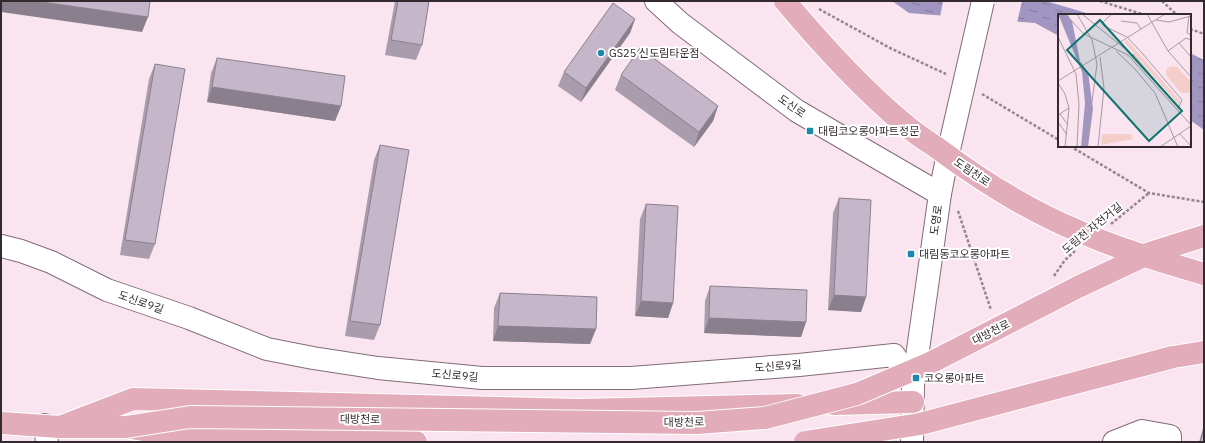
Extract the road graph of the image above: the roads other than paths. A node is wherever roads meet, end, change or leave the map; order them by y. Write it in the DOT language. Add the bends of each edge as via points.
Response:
graph roads {
  1 [pos="656,1"];
  2 [pos="785,1"];
  3 [pos="983,1"];
  4 [pos="940,194"];
  5 [pos="1204,236"];
  6 [pos="1,246"];
  7 [pos="1204,274"];
  8 [pos="1204,352"];
  9 [pos="913,394"];
  10 [pos="1,423"];
  11 [pos="126,426"];
  12 [pos="51,431"];
  13 [pos="97,442"];
  14 [pos="416,442"];
  15 [pos="805,442"];
  16 [pos="912,442"];
  17 [pos="1114,442"];
  18 [pos="1170,442"];
  1 -- 4 [label="street, 도신로" via="680,23 797,111"];
  2 -- 7 [label="main road, 도림천로, bridge" via="836,60 903,124 962,167 1040,214 1078,231 1114,246"];
  3 -- 4 [label="street, 도영로, bridge"];
  4 -- 9 [label="street, 도영로"];
  5 -- 11 [label="main road, 대방천로, bridge" via="1150,254 1078,287 930,363 864,391 765,418 697,422 190,417"];
  6 -- 9 [label="street, 도신로9길" via="51,262 107,290 189,318 267,349 312,358 378,368 482,378 631,378 894,355"];
  8 -- 15 [label="main road, bridge" via="1173,357 920,424"];
  9 -- 12 [label="main road" via="580,410 133,399"];
  9 -- 16 [label="street, 도영로"];
  10 -- 12 [label="main road, 대방천로"];
  11 -- 12 [label="main road, 대방천로"];
  11 -- 14 [label="main road, 대방천로, bridge" via="189,438"];
  12 -- 13 [label="main road"];
  17 -- 18 [label="street" via="1142,431 1170,436"];
}
